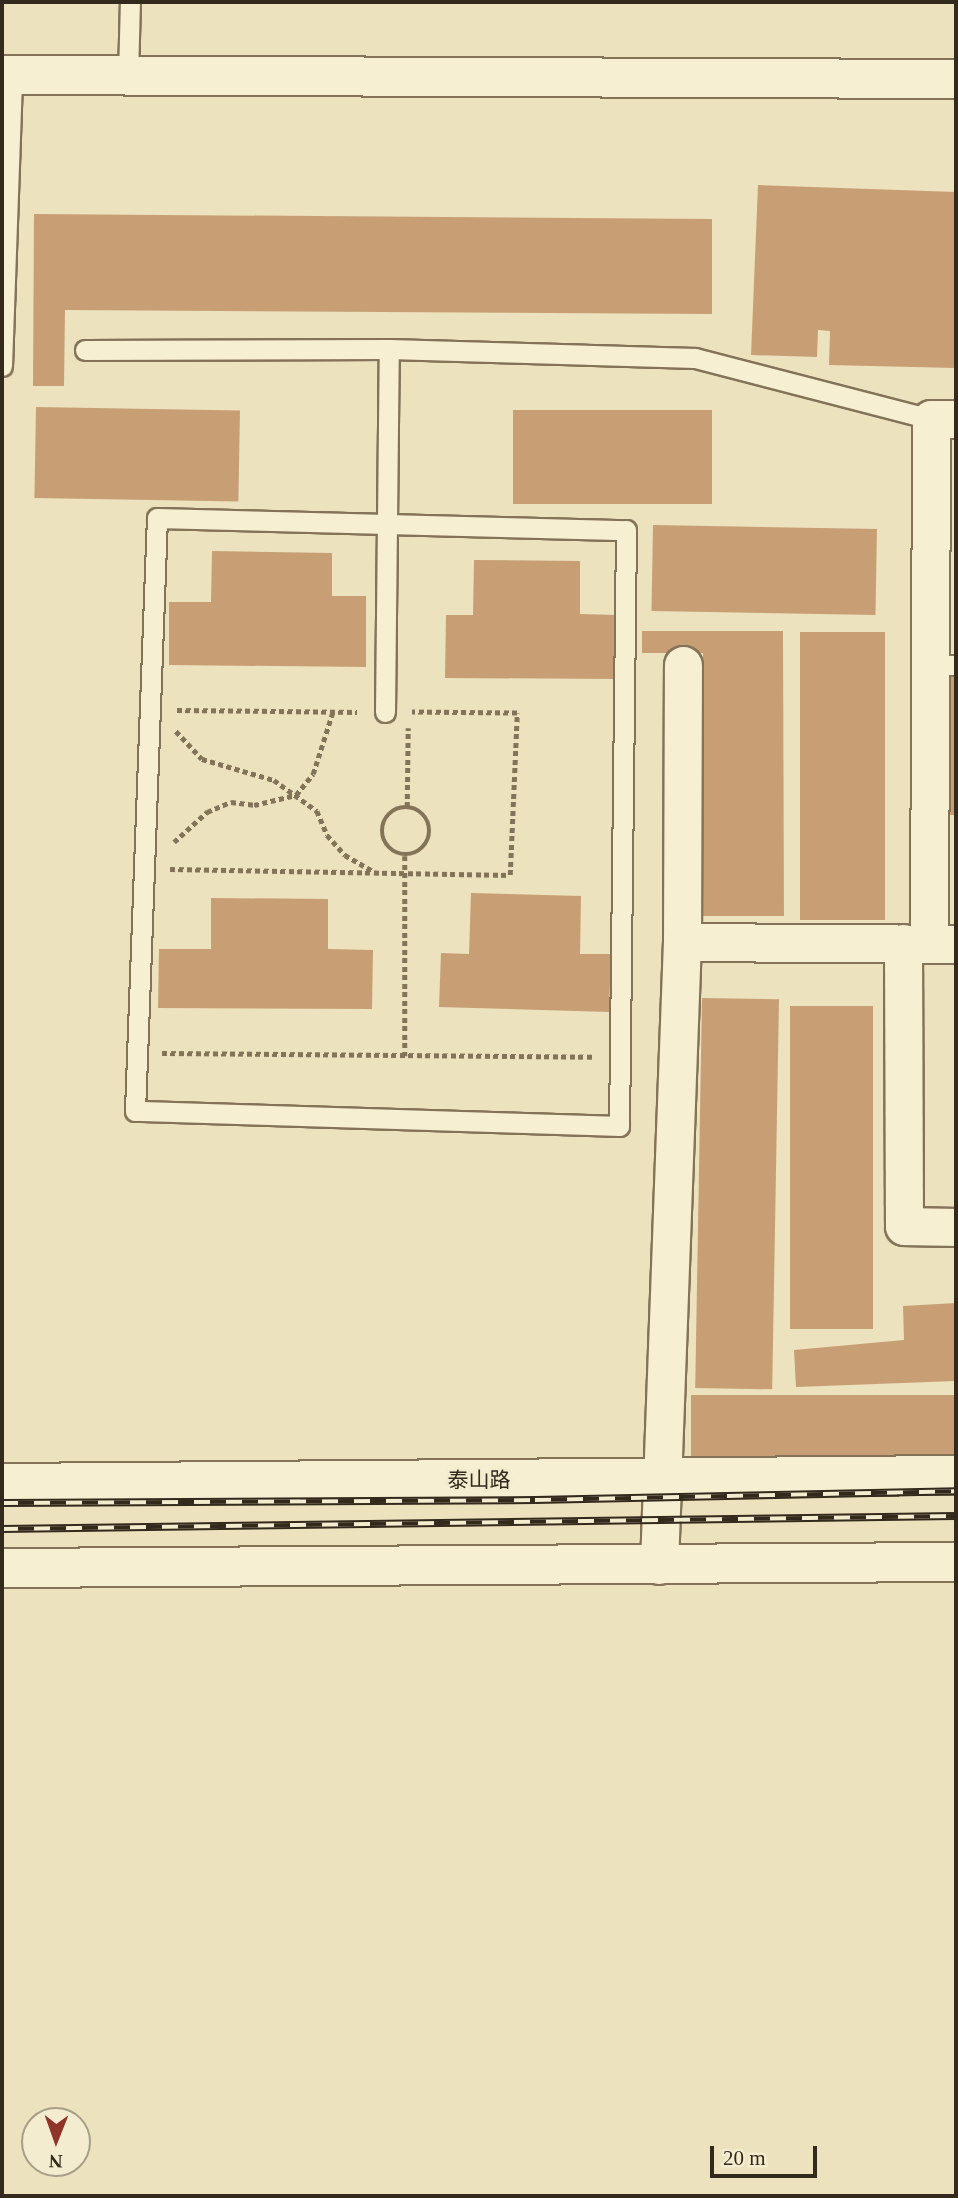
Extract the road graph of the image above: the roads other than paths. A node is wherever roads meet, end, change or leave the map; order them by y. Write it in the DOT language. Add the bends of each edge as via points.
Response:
graph roads {
  1 [pos="130,2"];
  2 [pos="128,76"];
  3 [pos="956,79"];
  4 [pos="7,81"];
  5 [pos="389,349"];
  6 [pos="85,350"];
  7 [pos="2,366"];
  8 [pos="944,419"];
  9 [pos="387,522"];
  10 [pos="683,665"];
  11 [pos="943,665"];
  12 [pos="385,712"];
  13 [pos="682,942"];
  14 [pos="929,943"];
  15 [pos="956,1227"];
  16 [pos="956,1475"];
  17 [pos="662,1479"];
  18 [pos="2,1483"];
  19 [pos="956,1562"];
  20 [pos="659,1565"];
  21 [pos="2,1569"];
  1 -- 2 [label="lane"];
  2 -- 3 [label="street"];
  2 -- 4 [label="street"];
  4 -- 7 [label="lane"];
  5 -- 6 [label="lane"];
  5 -- 8 [label="lane" via="695,358"];
  5 -- 9 [label="lane"];
  8 -- 11 [label="street"];
  9 -- 9 [label="lane" via="157,518 135,1111 619,1126 626,530"];
  9 -- 12 [label="lane"];
  10 -- 13 [label="street"];
  11 -- 14 [label="street"];
  13 -- 14 [label="street"];
  13 -- 17 [label="street"];
  14 -- 15 [label="street" via="904,1226"];
  16 -- 17 [label="street, 泰山路"];
  17 -- 18 [label="street, 泰山路"];
  17 -- 20 [label="street"];
  19 -- 20 [label="street"];
  20 -- 21 [label="street"];
}
